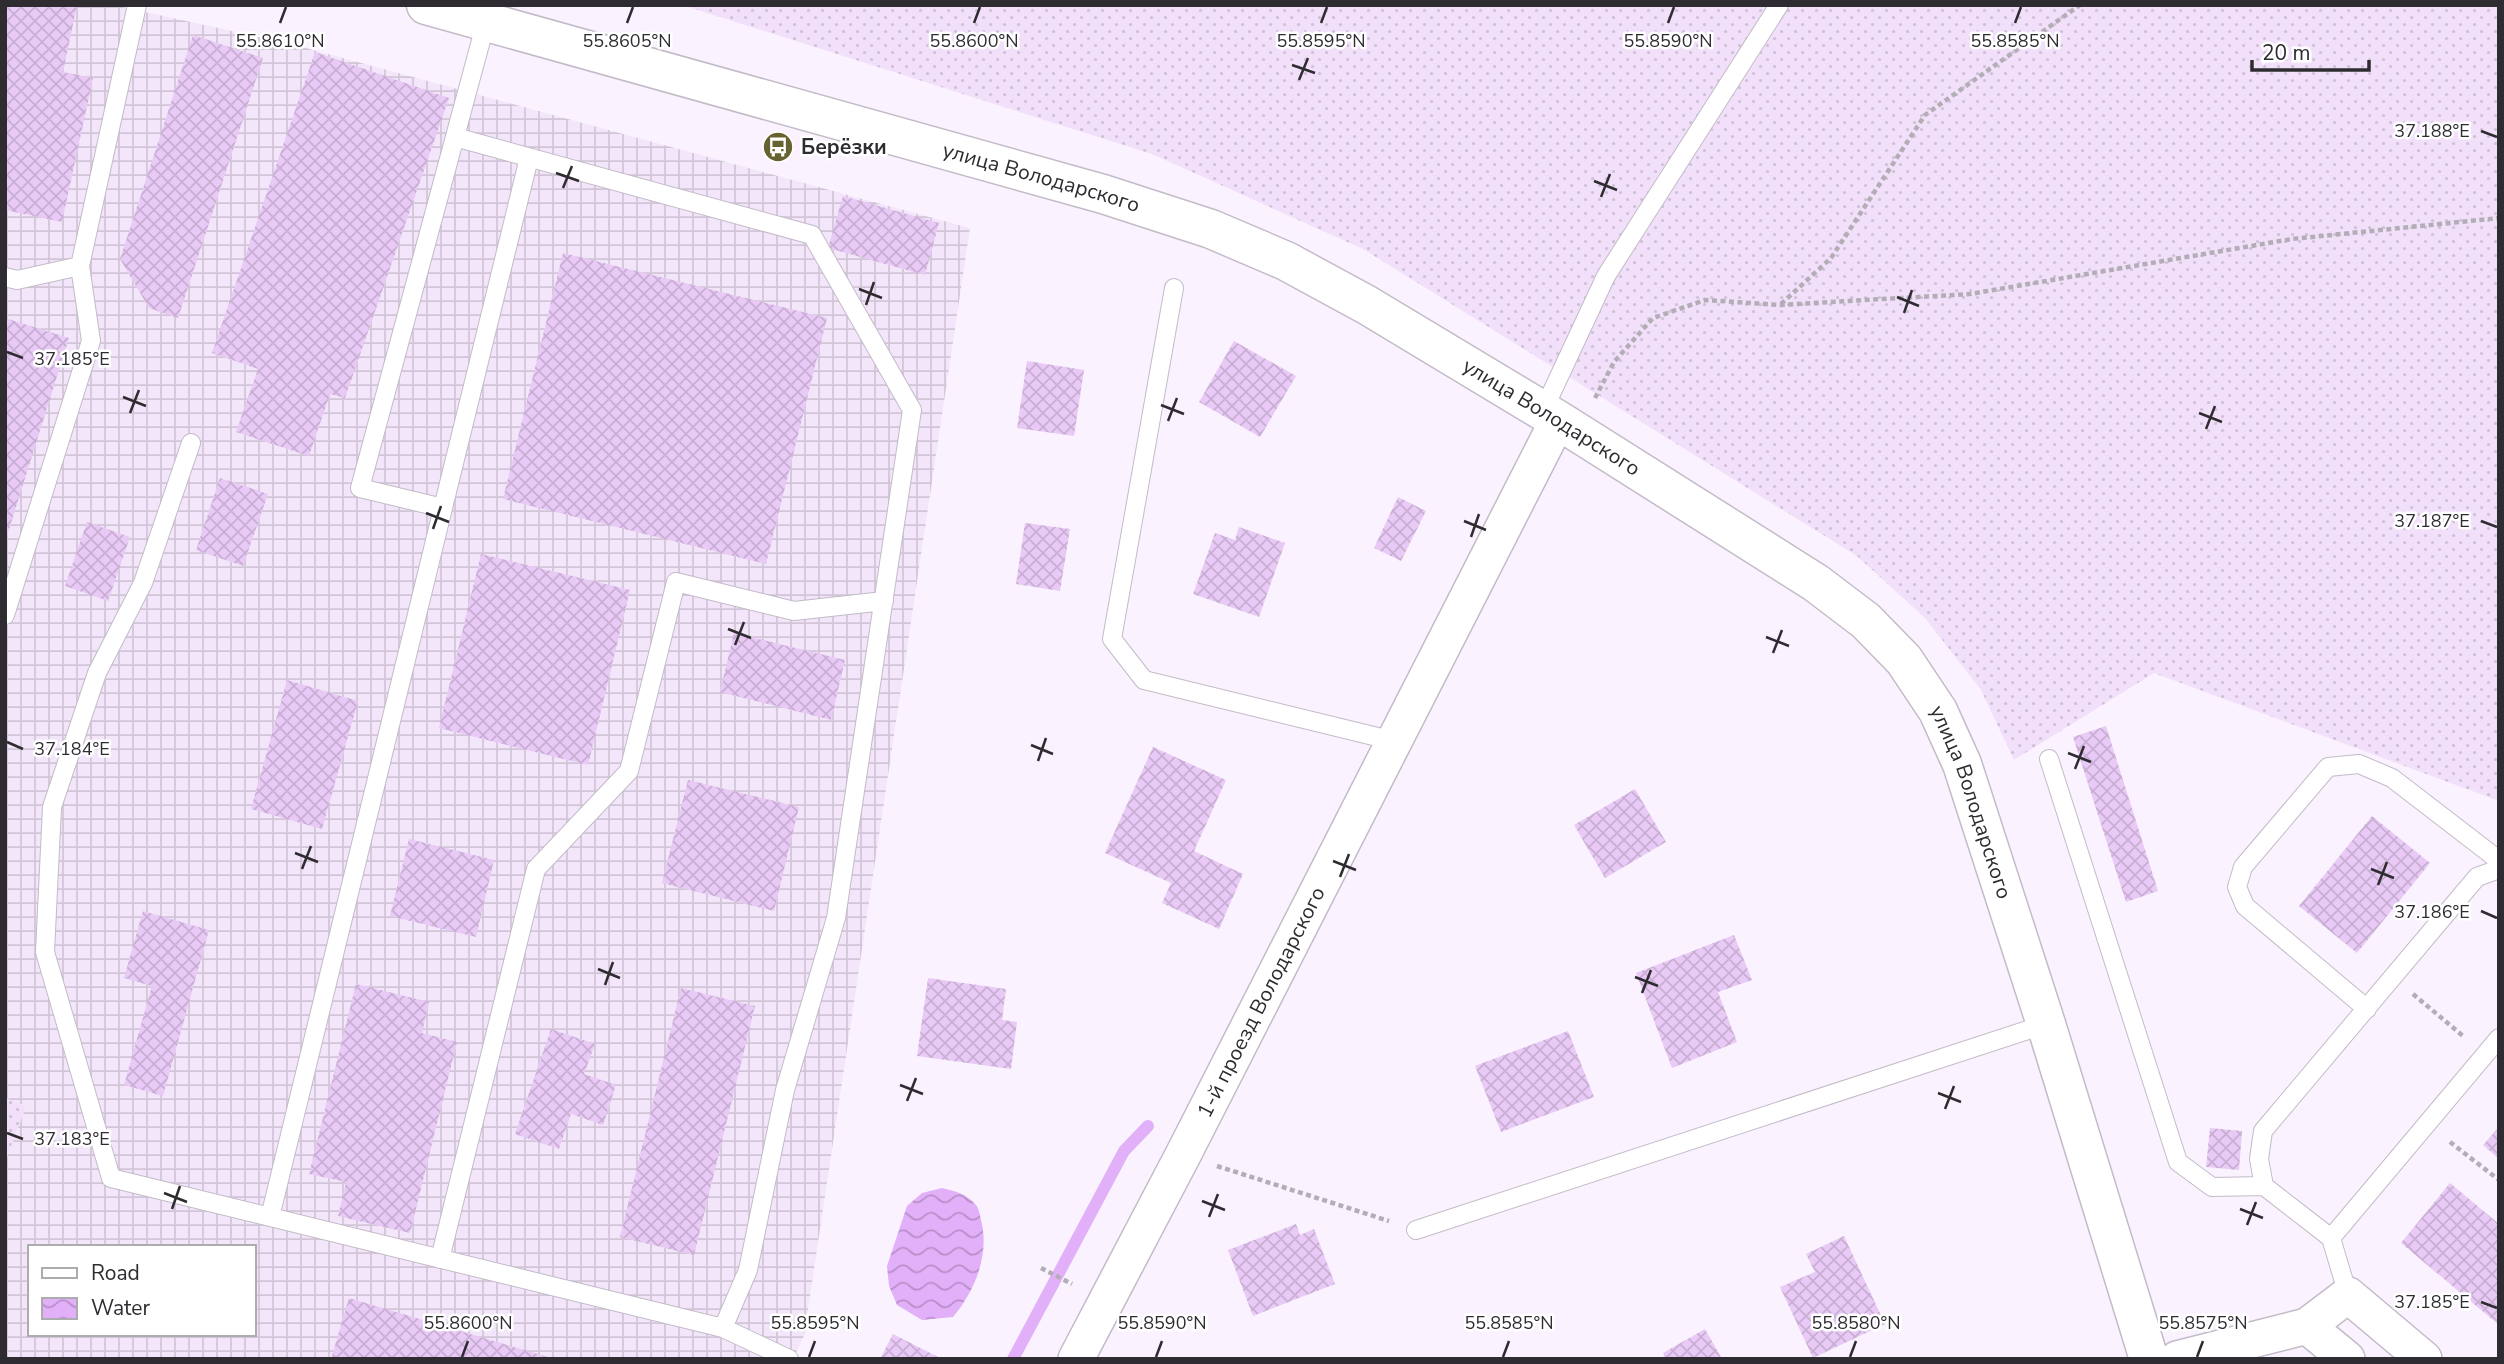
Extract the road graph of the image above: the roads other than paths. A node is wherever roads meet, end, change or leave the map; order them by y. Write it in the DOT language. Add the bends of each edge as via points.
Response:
graph roads {
  1 [pos="137,5"];
  2 [pos="1779,5"];
  3 [pos="457,14"];
  4 [pos="455,137"];
  5 [pos="529,158"];
  6 [pos="80,266"];
  7 [pos="5,277"];
  8 [pos="1174,288"];
  9 [pos="1559,421"];
  10 [pos="191,443"];
  11 [pos="443,508"];
  12 [pos="884,601"];
  13 [pos="5,615"];
  14 [pos="1394,741"];
  15 [pos="2049,758"];
  16 [pos="2499,863"];
  17 [pos="2499,869"];
  18 [pos="2367,1009"];
  19 [pos="2046,1024"];
  20 [pos="2499,1038"];
  21 [pos="2264,1186"];
  22 [pos="270,1217"];
  23 [pos="1416,1230"];
  24 [pos="2331,1238"];
  25 [pos="440,1259"];
  26 [pos="2348,1295"];
  27 [pos="2307,1326"];
  28 [pos="723,1328"];
  29 [pos="789,1359"];
  30 [pos="1076,1359"];
  31 [pos="2149,1359"];
  32 [pos="2177,1359"];
  33 [pos="2347,1359"];
  34 [pos="2424,1359"];
  1 -- 6 [label="lane"];
  2 -- 9 [label="lane" via="1606,276"];
  3 -- 4 [label="lane"];
  3 -- 9 [label="street, улица Володарского" via="1089,190 1211,229 1286,261 1367,305"];
  4 -- 5 [label="lane"];
  4 -- 11 [label="lane" via="359,488"];
  5 -- 11 [label="lane"];
  5 -- 12 [label="lane" via="812,234 912,410"];
  6 -- 7 [label="lane" via="17,280"];
  6 -- 13 [label="lane" via="91,341"];
  8 -- 14 [label="lane" via="1112,639 1144,680"];
  9 -- 14 [label="street, 1-й проезд Володарского"];
  9 -- 19 [label="street, улица Володарского" via="1816,583 1866,621 1904,660 1938,711 1962,764"];
  10 -- 22 [label="lane" via="144,583 97,673 52,807 45,952 111,1178"];
  11 -- 22 [label="lane"];
  12 -- 25 [label="lane" via="794,611 676,582 629,771 536,869"];
  12 -- 28 [label="lane" via="836,918 785,1090 748,1270"];
  14 -- 30 [label="street, 1-й проезд Володарского"];
  15 -- 21 [label="lane" via="2178,1162 2212,1187"];
  16 -- 18 [label="lane" via="2392,779 2359,764 2328,767 2243,867 2237,887 2245,906"];
  17 -- 18 [label="lane" via="2477,877"];
  18 -- 21 [label="lane" via="2263,1131 2259,1159"];
  19 -- 23 [label="lane"];
  19 -- 31 [label="street, улица Володарского"];
  20 -- 24 [label="lane"];
  21 -- 24 [label="lane"];
  22 -- 25 [label="lane"];
  24 -- 26 [label="lane"];
  25 -- 28 [label="lane"];
  26 -- 27 [label="street"];
  26 -- 34 [label="street"];
  27 -- 32 [label="street"];
  27 -- 33 [label="street"];
  28 -- 29 [label="lane"];
}
